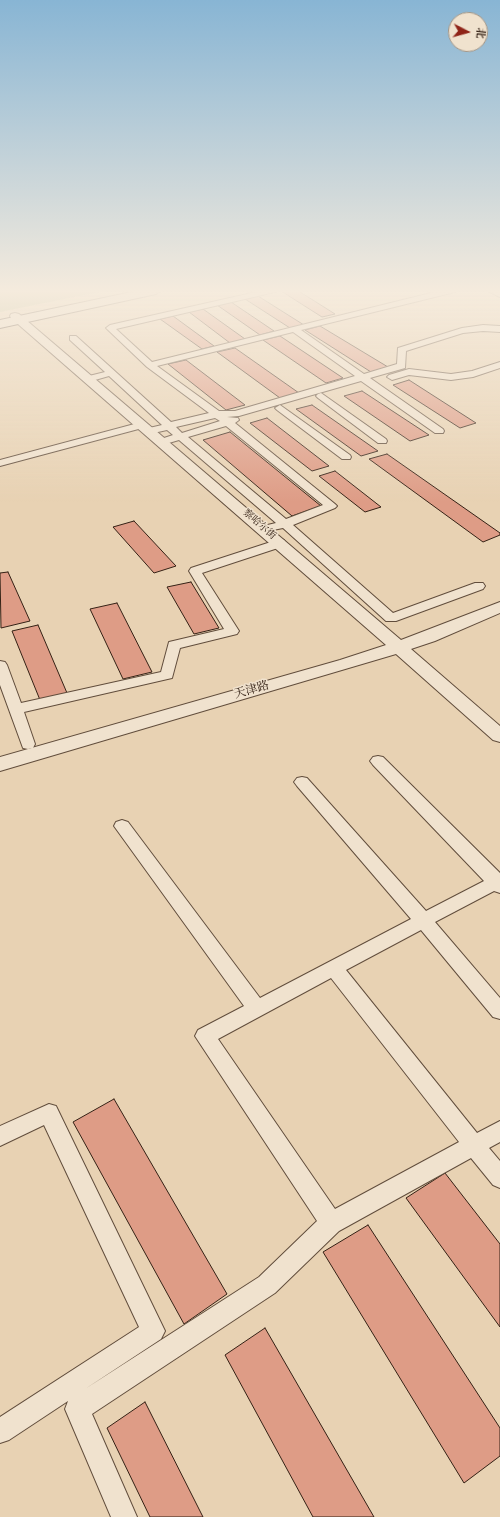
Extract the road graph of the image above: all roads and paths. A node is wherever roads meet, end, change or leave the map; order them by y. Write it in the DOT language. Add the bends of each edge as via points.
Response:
graph roads {
  1 [pos="68,361"];
  2 [pos="98,361"];
  3 [pos="145,361"];
  4 [pos="167,361"];
  5 [pos="339,361"];
  6 [pos="402,361"];
  7 [pos="150,365"];
  8 [pos="500,365"];
  9 [pos="111,373"];
  10 [pos="88,378"];
  11 [pos="366,380"];
  12 [pos="321,396"];
  13 [pos="280,408"];
  14 [pos="217,414"];
  15 [pos="227,422"];
  16 [pos="169,425"];
  17 [pos="146,428"];
  18 [pos="439,430"];
  19 [pos="180,436"];
  20 [pos="382,441"];
  21 [pos="162,442"];
  22 [pos="346,457"];
  23 [pos="0,463"];
  24 [pos="285,524"];
  25 [pos="263,529"];
  26 [pos="280,543"];
  27 [pos="479,586"];
  28 [pos="500,596"];
  29 [pos="500,607"];
  30 [pos="393,643"];
  31 [pos="0,665"];
  32 [pos="16,709"];
  33 [pos="500,736"];
  34 [pos="28,744"];
  35 [pos="0,752"];
  36 [pos="378,761"];
  37 [pos="0,764"];
  38 [pos="302,782"];
  39 [pos="122,826"];
  40 [pos="499,883"];
  41 [pos="424,920"];
  42 [pos="334,968"];
  43 [pos="257,1009"];
  44 [pos="500,1011"];
  45 [pos="500,1131"];
  46 [pos="0,1136"];
  47 [pos="474,1145"];
  48 [pos="500,1178"];
  49 [pos="331,1223"];
  50 [pos="0,1431"];
  51 [pos="124,1517"];
  1 -- 10 [label="street, 察哈尔街"];
  2 -- 9 [label="street"];
  3 -- 7 [label="street"];
  4 -- 7 [label="street"];
  5 -- 11 [label="street"];
  6 -- 11 [label="street" via="402,366"];
  7 -- 14 [label="street"];
  8 -- 11 [label="street" via="473,374 451,377 409,372"];
  9 -- 10 [label="street"];
  9 -- 16 [label="street"];
  10 -- 17 [label="street, 察哈尔街"];
  11 -- 12 [label="street"];
  11 -- 14 [label="street" via="235,414"];
  11 -- 18 [label="street"];
  12 -- 13 [label="street"];
  12 -- 20 [label="street"];
  13 -- 15 [label="street"];
  13 -- 22 [label="street"];
  14 -- 15 [label="street"];
  14 -- 16 [label="street"];
  15 -- 19 [label="street"];
  15 -- 24 [label="street" via="331,506"];
  16 -- 17 [label="street"];
  16 -- 19 [label="street"];
  17 -- 21 [label="street, 察哈尔街"];
  17 -- 23 [label="street"];
  19 -- 21 [label="street"];
  19 -- 24 [label="street"];
  21 -- 25 [label="street, 察哈尔街"];
  24 -- 25 [label="street"];
  24 -- 27 [label="street" via="391,618"];
  25 -- 26 [label="street, 察哈尔街"];
  26 -- 30 [label="street, 察哈尔街"];
  26 -- 32 [label="street" via="195,571 232,631 174,646 167,675"];
  28 -- 30 [label="street, 天津路" via="422,628"];
  29 -- 30 [label="street, 天津路" via="429,637"];
  30 -- 33 [label="street, 察哈尔街"];
  30 -- 34 [label="street, 天津路"];
  30 -- 37 [label="street, 天津路" via="346,664"];
  31 -- 32 [label="street"];
  32 -- 34 [label="street"];
  34 -- 35 [label="street, 天津路"];
  36 -- 40 [label="street"];
  38 -- 41 [label="street"];
  39 -- 43 [label="street"];
  40 -- 41 [label="street"];
  41 -- 42 [label="street"];
  41 -- 44 [label="street"];
  42 -- 43 [label="street"];
  42 -- 47 [label="street"];
  43 -- 49 [label="street" via="205,1036"];
  45 -- 47 [label="street"];
  46 -- 50 [label="street" via="49,1113 153,1331"];
  47 -- 48 [label="street"];
  47 -- 49 [label="street"];
  49 -- 51 [label="street" via="267,1285 77,1409"];
}
